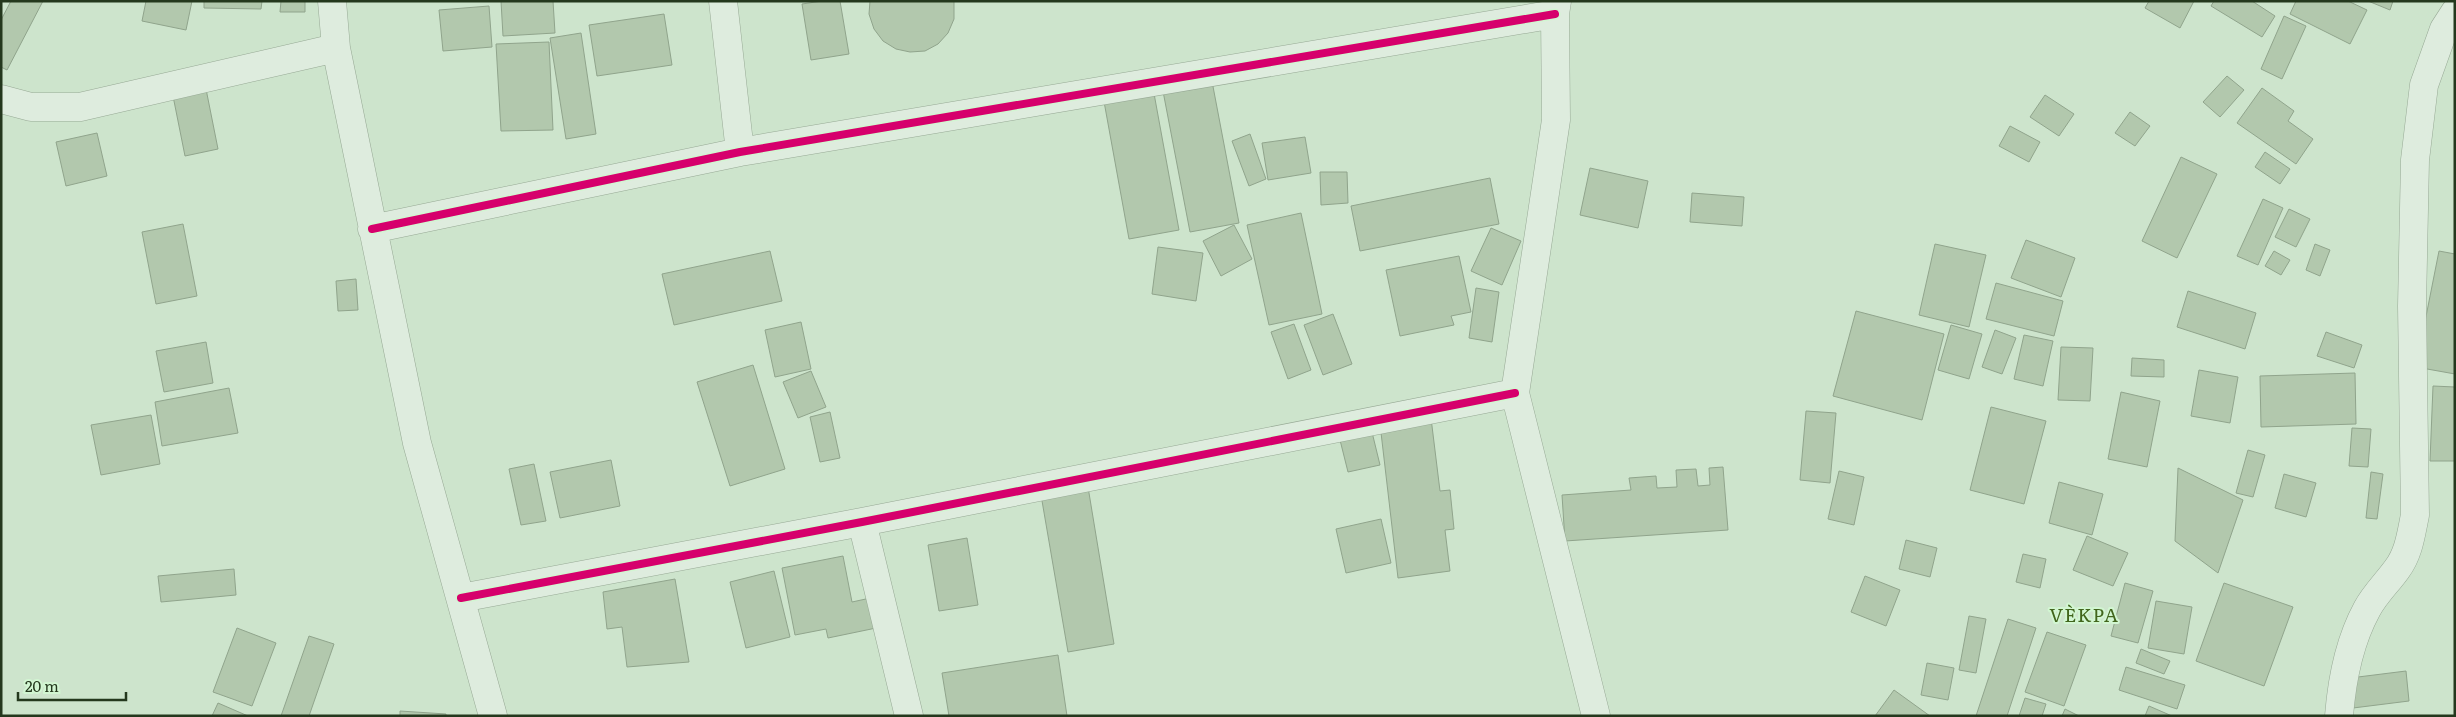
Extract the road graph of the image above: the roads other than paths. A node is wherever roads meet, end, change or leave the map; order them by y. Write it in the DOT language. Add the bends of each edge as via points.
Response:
graph roads {
  1 [pos="332,1"];
  2 [pos="723,1"];
  3 [pos="1556,8"];
  4 [pos="2455,12"];
  5 [pos="336,48"];
  6 [pos="1,99"];
  7 [pos="740,152"];
  8 [pos="372,230"];
  9 [pos="1516,393"];
  10 [pos="862,522"];
  11 [pos="461,598"];
  12 [pos="493,716"];
  13 [pos="909,716"];
  14 [pos="1596,716"];
  15 [pos="2339,716"];
  1 -- 5 [label="street"];
  2 -- 7 [label="street"];
  3 -- 7 [label="street"];
  3 -- 9 [label="street" via="1556,120"];
  4 -- 15 [label="street" via="2444,29 2424,84 2415,160 2412,306 2415,515 2409,547 2398,569 2367,608 2352,640"];
  5 -- 6 [label="street" via="80,106 31,107"];
  5 -- 8 [label="street"];
  7 -- 8 [label="street"];
  8 -- 11 [label="street" via="418,443"];
  9 -- 10 [label="street"];
  9 -- 14 [label="street"];
  10 -- 11 [label="street"];
  10 -- 13 [label="street"];
  11 -- 12 [label="street"];
}
